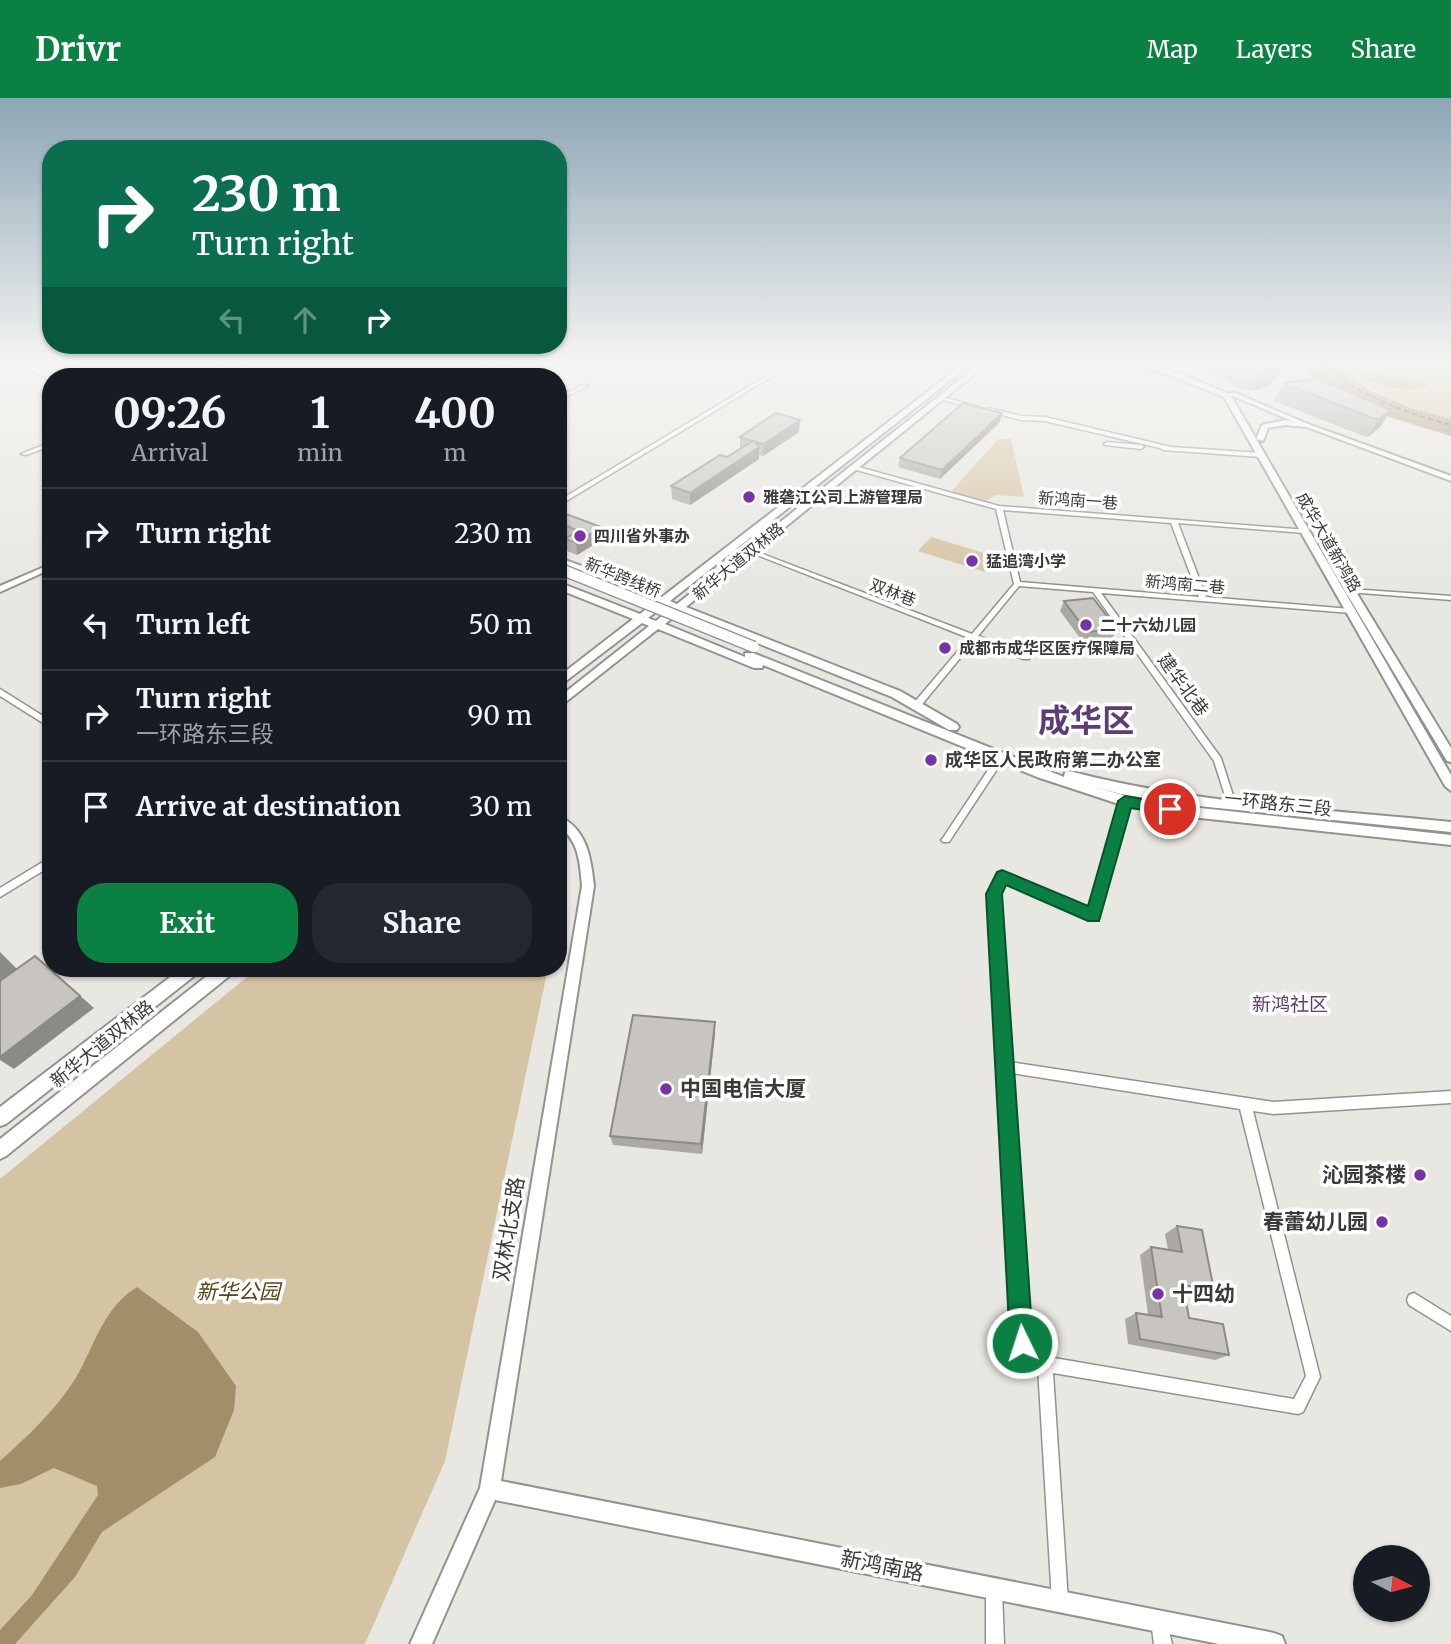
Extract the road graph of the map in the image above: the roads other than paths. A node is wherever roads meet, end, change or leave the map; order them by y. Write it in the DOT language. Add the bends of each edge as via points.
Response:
graph roads {
  1 [pos="669,437"];
  2 [pos="874,437"];
  3 [pos="893,437"];
  4 [pos="1116,437"];
  5 [pos="1253,437"];
  6 [pos="1339,437"];
  7 [pos="1260,439"];
  8 [pos="1107,444"];
  9 [pos="42,447"];
  10 [pos="1169,449"];
  11 [pos="24,454"];
  12 [pos="1261,454"];
  13 [pos="855,468"];
  14 [pos="1451,479"];
  15 [pos="567,499"];
  16 [pos="999,508"];
  17 [pos="1174,522"];
  18 [pos="1305,531"];
  19 [pos="750,551"];
  20 [pos="567,563"];
  21 [pos="42,568"];
  22 [pos="567,572"];
  23 [pos="567,581"];
  24 [pos="1017,584"];
  25 [pos="0,586"];
  26 [pos="567,589"];
  27 [pos="1350,590"];
  28 [pos="1096,591"];
  29 [pos="1451,598"];
  30 [pos="1203,599"];
  31 [pos="664,601"];
  32 [pos="680,607"];
  33 [pos="1351,611"];
  34 [pos="641,619"];
  35 [pos="657,625"];
  36 [pos="972,638"];
  37 [pos="751,651"];
  38 [pos="1027,657"];
  39 [pos="567,676"];
  40 [pos="0,692"];
  41 [pos="567,697"];
  42 [pos="916,706"];
  43 [pos="42,719"];
  44 [pos="950,731"];
  45 [pos="1000,757"];
  46 [pos="1451,758"];
  47 [pos="1451,786"];
  48 [pos="1125,801"];
  49 [pos="1232,804"];
  50 [pos="567,825"];
  51 [pos="1451,827"];
  52 [pos="946,840"];
  53 [pos="1451,840"];
  54 [pos="42,867"];
  55 [pos="0,893"];
  56 [pos="181,977"];
  57 [pos="217,977"];
  58 [pos="1002,1066"];
  59 [pos="1451,1097"];
  60 [pos="1245,1103"];
  61 [pos="0,1118"];
  62 [pos="0,1150"];
  63 [pos="1414,1300"];
  64 [pos="1451,1324"];
  65 [pos="1045,1364"];
  66 [pos="490,1489"];
  67 [pos="994,1588"];
  68 [pos="1060,1601"];
  69 [pos="1159,1620"];
  70 [pos="421,1644"];
  71 [pos="995,1644"];
  72 [pos="1163,1644"];
  73 [pos="1274,1644"];
  1 -- 15 [label="street"];
  2 -- 31 [label="main road, 新华大道双林路"];
  3 -- 13 [label="main road, 新华大道双林路"];
  4 -- 10 [label="street"];
  5 -- 12 [label="main road, 成华大道新鸿路"];
  6 -- 14 [label="street"];
  7 -- 27 [label="main road, 成华大道新鸿路"];
  8 -- 10 [label="street"];
  9 -- 11 [label="street"];
  10 -- 12 [label="street"];
  12 -- 18 [label="main road, 成华大道新鸿路"];
  13 -- 16 [label="street, 新鸿南一巷"];
  13 -- 19 [label="main road, 新华大道双林路"];
  16 -- 17 [label="street, 新鸿南一巷"];
  16 -- 24 [label="street"];
  17 -- 18 [label="street, 新鸿南一巷"];
  17 -- 30 [label="street"];
  18 -- 33 [label="main road, 成华大道新鸿路"];
  19 -- 32 [label="main road, 新华大道双林路"];
  19 -- 36 [label="street, 双林巷"];
  20 -- 31 [label="main road"];
  21 -- 25 [label="street"];
  22 -- 37 [label="main road, 新华跨线桥, bridge"];
  23 -- 37 [label="main road, 新华跨线桥"];
  24 -- 28 [label="street, 新鸿南二巷"];
  24 -- 36 [label="street"];
  26 -- 34 [label="main road"];
  27 -- 29 [label="street"];
  27 -- 46 [label="main road, 成华大道新鸿路"];
  28 -- 30 [label="street, 新鸿南二巷"];
  28 -- 49 [label="street, 建华北巷" via="1218,760"];
  30 -- 33 [label="street, 新鸿南二巷"];
  31 -- 32 [label="main road"];
  31 -- 34 [label="main road, 新华大道双林路"];
  32 -- 35 [label="main road, 新华大道双林路"];
  32 -- 42 [label="main road"];
  33 -- 47 [label="main road, 成华大道新鸿路"];
  34 -- 35 [label="main road"];
  34 -- 39 [label="main road, 新华大道双林路"];
  35 -- 41 [label="main road, 新华大道双林路"];
  35 -- 44 [label="main road" via="867,710"];
  36 -- 38 [label="street, 双林巷"];
  36 -- 42 [label="street"];
  37 -- 44 [label="main road"];
  40 -- 43 [label="street"];
  42 -- 44 [label="main road"];
  44 -- 45 [label="main road, 一环路东三段"];
  44 -- 49 [label="main road, 一环路东三段" via="1090,781"];
  45 -- 48 [label="main road, 一环路东三段" via="1066,784"];
  45 -- 52 [label="street"];
  48 -- 53 [label="main road, 一环路东三段"];
  48 -- 58 [label="street" via="1094,916 1002,877 994,894"];
  49 -- 51 [label="main road, 一环路东三段"];
  50 -- 66 [label="street, 双林北支路" via="584,847 588,886"];
  54 -- 55 [label="street"];
  56 -- 61 [label="main road, 新华大道双林路"];
  57 -- 62 [label="main road, 新华大道双林路"];
  58 -- 60 [label="street"];
  58 -- 65 [label="street" via="1022,1343"];
  59 -- 60 [label="street" via="1273,1108"];
  60 -- 65 [label="street" via="1313,1377 1298,1407"];
  63 -- 64 [label="street"];
  65 -- 68 [label="street"];
  66 -- 67 [label="street, 新鸿南路"];
  66 -- 70 [label="street, 双林北支路"];
  67 -- 68 [label="street, 新鸿南路"];
  67 -- 71 [label="street"];
  68 -- 69 [label="street, 新鸿南路"];
  69 -- 72 [label="street"];
  69 -- 73 [label="street, 新鸿南路"];
}
